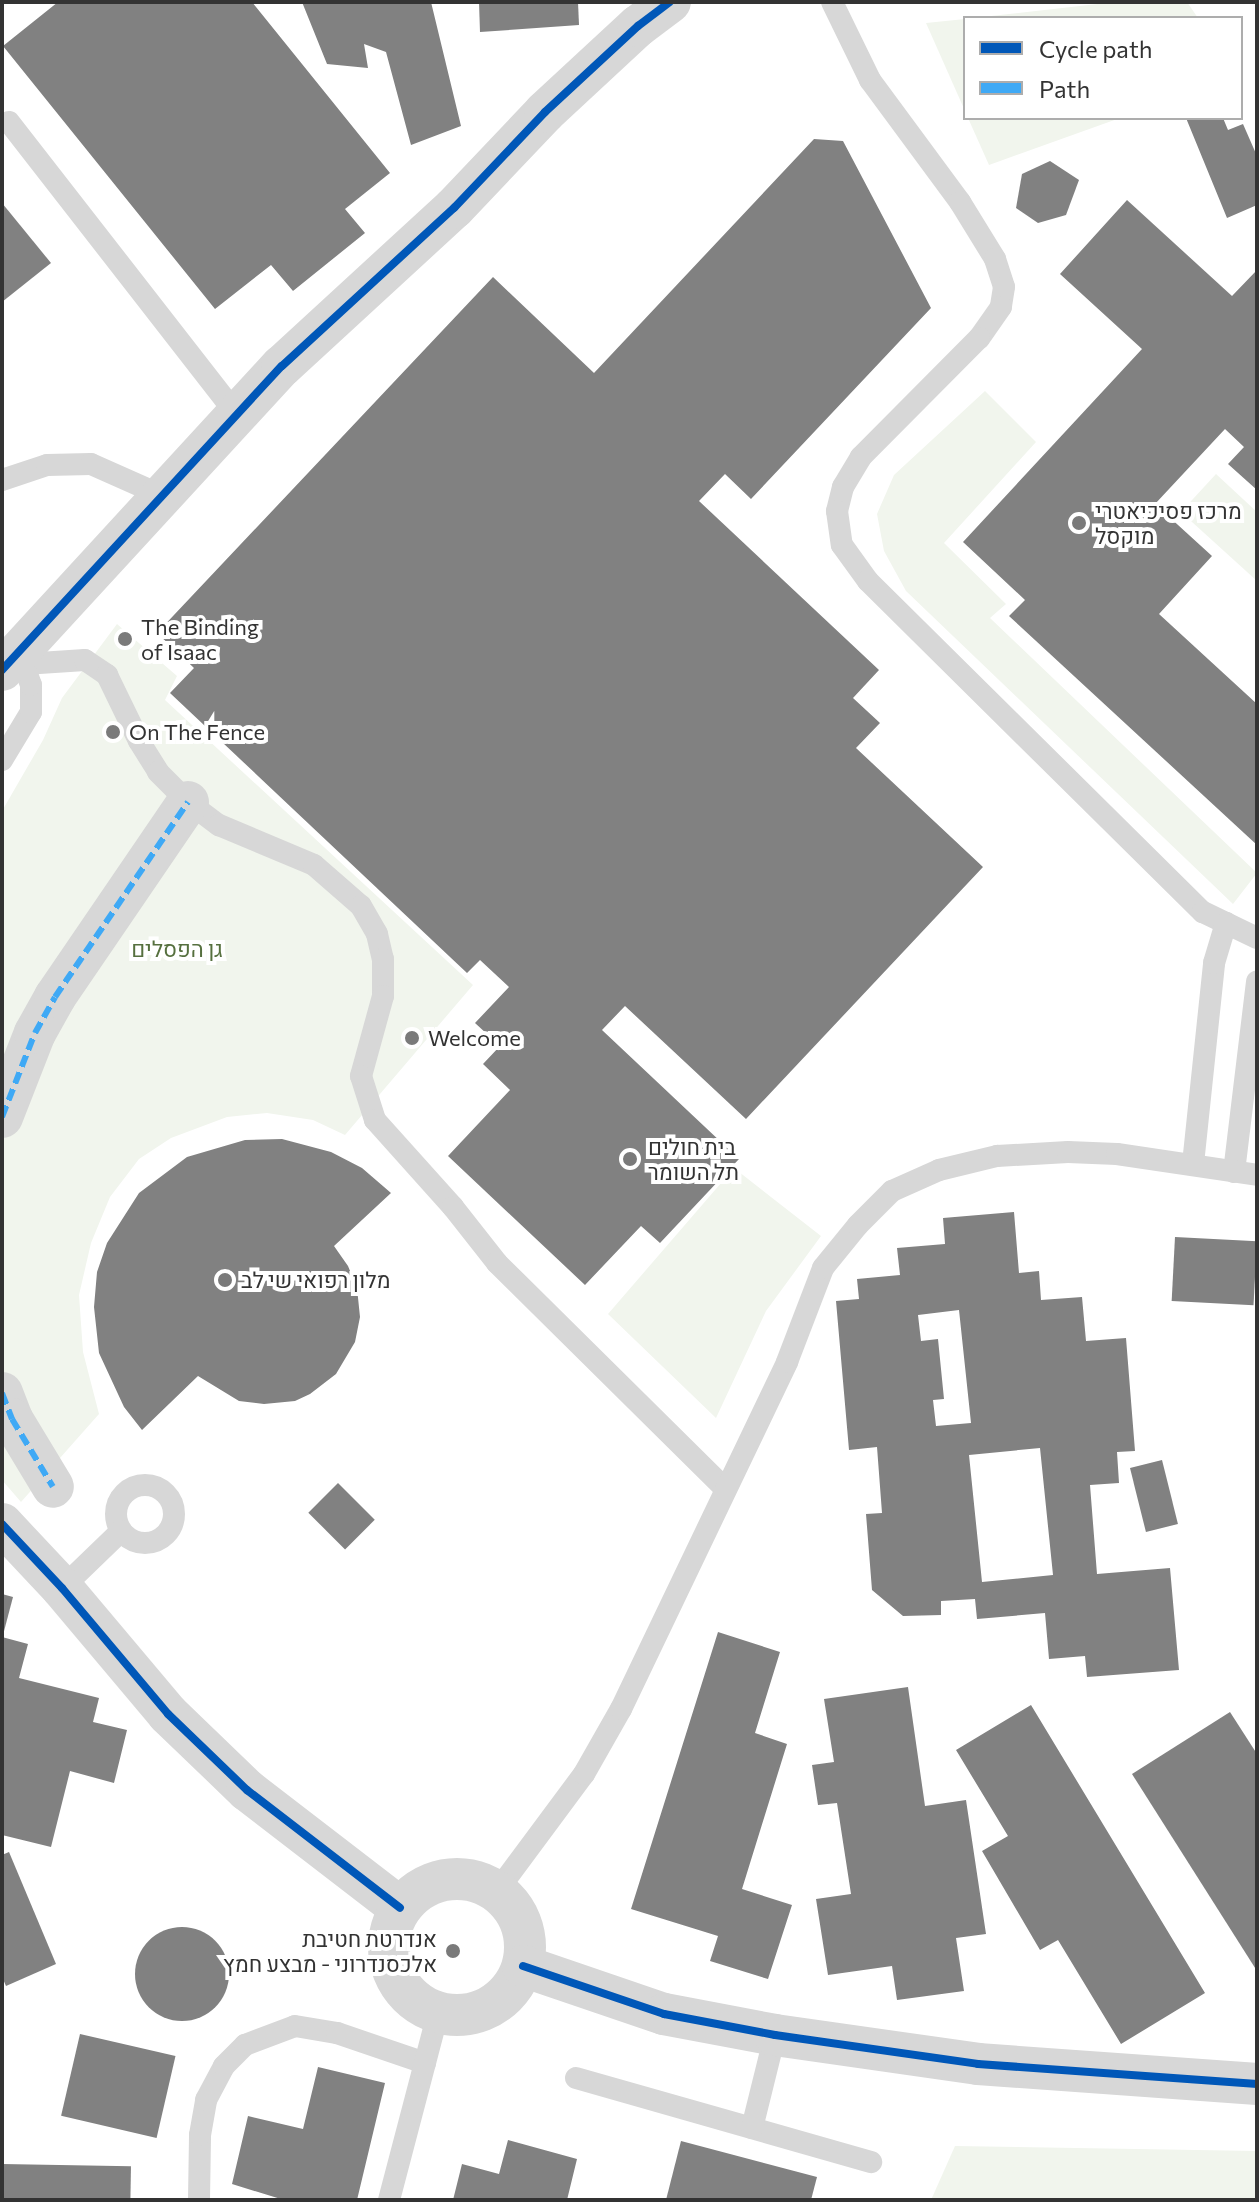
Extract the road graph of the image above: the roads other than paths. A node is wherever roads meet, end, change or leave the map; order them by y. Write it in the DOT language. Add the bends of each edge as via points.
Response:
graph roads {
  1 [pos="670,2"];
  2 [pos="832,2"];
  3 [pos="9,122"];
  4 [pos="236,414"];
  5 [pos="2,480"];
  6 [pos="161,495"];
  7 [pos="15,662"];
  8 [pos="2,760"];
  9 [pos="188,802"];
  10 [pos="1226,923"];
  11 [pos="1257,938"];
  12 [pos="1257,981"];
  13 [pos="2,1117"];
  14 [pos="1193,1164"];
  15 [pos="1234,1172"];
  16 [pos="1257,1175"];
  17 [pos="2,1393"];
  18 [pos="53,1487"];
  19 [pos="725,1489"];
  20 [pos="2,1524"];
  21 [pos="121,1531"];
  22 [pos="62,1588"];
  23 [pos="497,1891"];
  24 [pos="400,1908"];
  25 [pos="523,1966"];
  26 [pos="438,2013"];
  27 [pos="775,2035"];
  28 [pos="425,2063"];
  29 [pos="576,2078"];
  30 [pos="1257,2084"];
  31 [pos="752,2128"];
  32 [pos="871,2162"];
  33 [pos="199,2200"];
  34 [pos="389,2200"];
  1 -- 4 [label="street" via="545,112 454,208"];
  2 -- 10 [label="lane" via="870,80 960,202 995,259 1004,287 1001,307 979,338 861,457 843,487 837,511 842,545 868,581 1203,912"];
  3 -- 4 [label="lane"];
  4 -- 6 [label="street"];
  5 -- 6 [label="lane" via="47,465 91,464"];
  6 -- 7 [label="street"];
  7 -- 8 [label="lane" via="31,685 31,712"];
  7 -- 9 [label="lane" via="85,660 107,675 158,772"];
  9 -- 13 [label="street" via="55,997"];
  9 -- 19 [label="lane" via="226,829 314,865 361,906 377,934 383,959 383,996 361,1076 375,1120 497,1263"];
  10 -- 11 [label="lane"];
  10 -- 14 [label="lane" via="1214,963"];
  12 -- 15 [label="lane"];
  14 -- 15 [label="lane"];
  14 -- 19 [label="lane" via="1105,1153 997,1156 939,1170 892,1191 823,1268 787,1362"];
  15 -- 16 [label="lane"];
  17 -- 18 [label="street"];
  19 -- 23 [label="lane" via="621,1709 584,1774"];
  20 -- 22 [label="street"];
  21 -- 22 [label="lane"];
  22 -- 24 [label="street" via="168,1714 247,1790"];
  23 -- 24 [label="street" via="475,1881 451,1879 417,1891"];
  23 -- 25 [label="street" via="520,1920 526,1943"];
  24 -- 26 [label="street" via="389,1954 396,1976 417,2002"];
  25 -- 26 [label="street" via="505,1996 486,2009"];
  25 -- 27 [label="street" via="664,2014"];
  26 -- 28 [label="lane"];
  27 -- 30 [label="street" via="978,2064"];
  27 -- 31 [label="lane"];
  28 -- 33 [label="lane" via="337,2033 295,2026 245,2045 224,2066 206,2100"];
  28 -- 34 [label="lane"];
  29 -- 31 [label="lane"];
  31 -- 32 [label="lane"];
}
